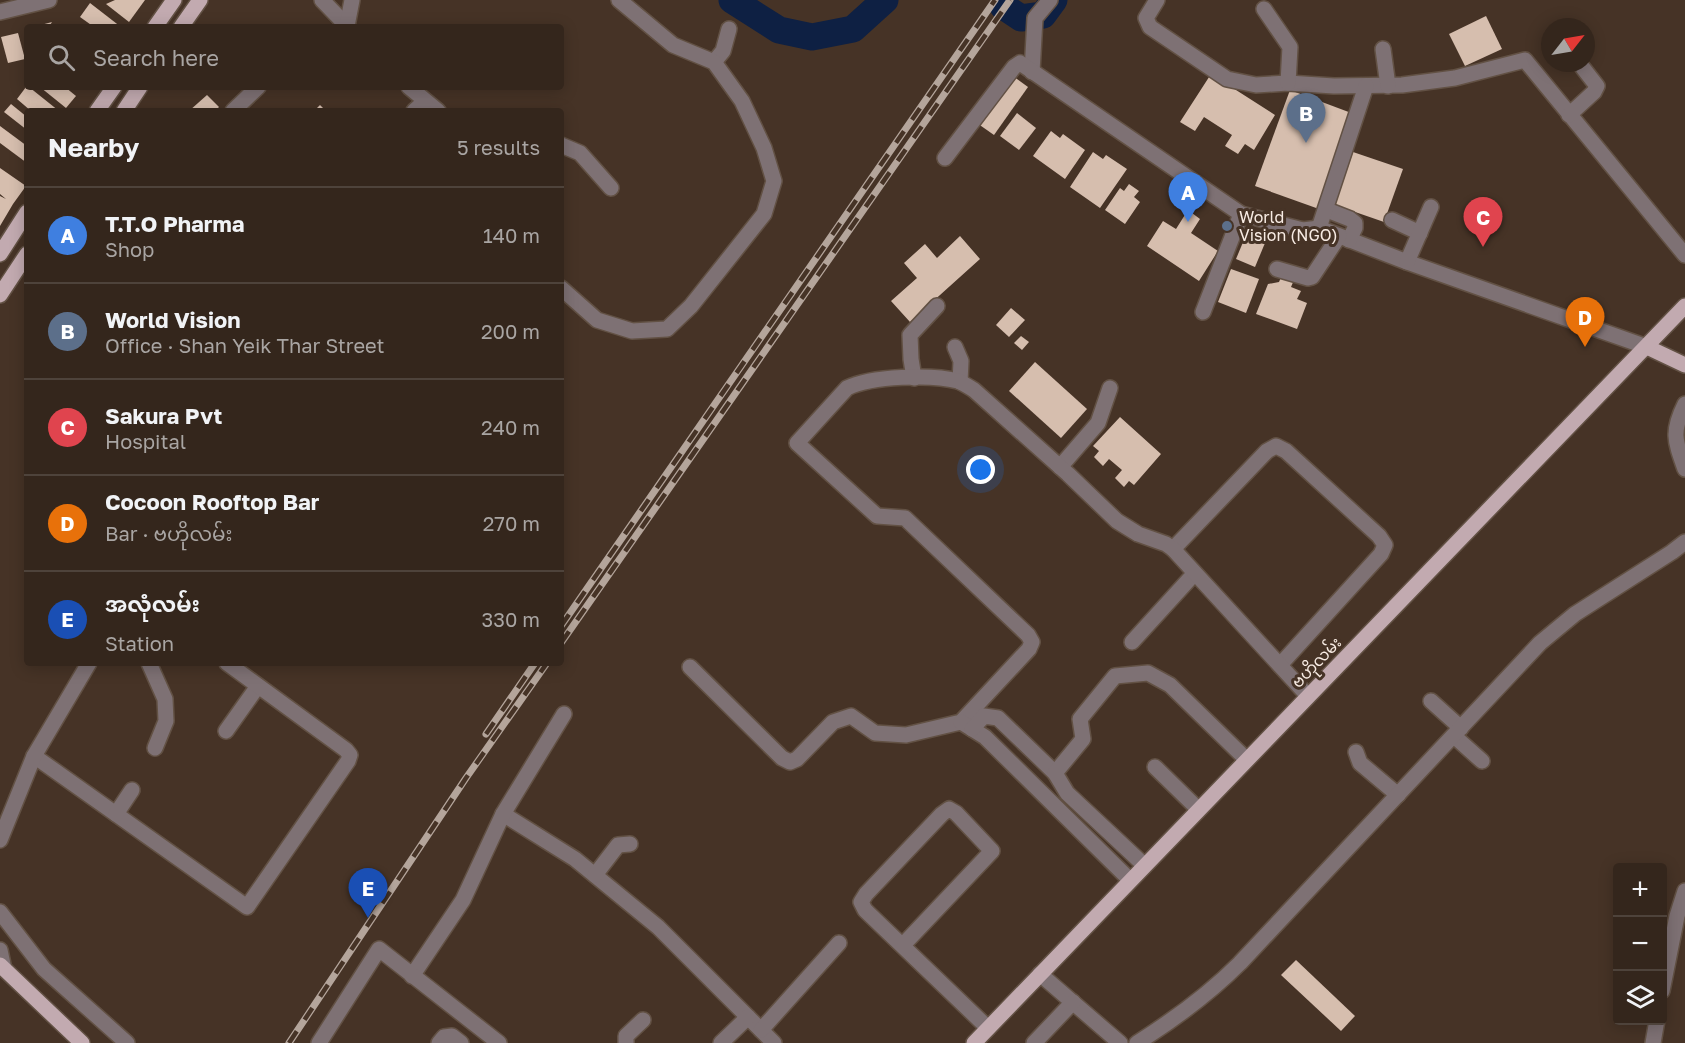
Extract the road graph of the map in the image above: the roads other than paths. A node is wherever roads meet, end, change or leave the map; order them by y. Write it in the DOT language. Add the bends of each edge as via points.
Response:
graph roads {
  1 [pos="50,0"];
  2 [pos="174,0"];
  3 [pos="200,0"];
  4 [pos="322,0"];
  5 [pos="352,0"];
  6 [pos="619,0"];
  7 [pos="1050,0"];
  8 [pos="1157,0"];
  9 [pos="1263,9"];
  10 [pos="0,12"];
  11 [pos="157,24"];
  12 [pos="183,24"];
  13 [pos="345,24"];
  14 [pos="347,24"];
  15 [pos="729,29"];
  16 [pos="1383,49"];
  17 [pos="714,62"];
  18 [pos="1032,72"];
  19 [pos="1586,72"];
  20 [pos="1287,83"];
  21 [pos="1366,86"];
  22 [pos="1388,86"];
  23 [pos="112,90"];
  24 [pos="138,90"];
  25 [pos="255,90"];
  26 [pos="410,90"];
  27 [pos="420,106"];
  28 [pos="99,108"];
  29 [pos="126,108"];
  30 [pos="236,108"];
  31 [pos="1569,115"];
  32 [pos="564,145"];
  33 [pos="945,158"];
  34 [pos="611,188"];
  35 [pos="1431,207"];
  36 [pos="1327,210"];
  37 [pos="1241,214"];
  38 [pos="24,218"];
  39 [pos="1392,220"];
  40 [pos="1319,228"];
  41 [pos="1420,233"];
  42 [pos="1344,238"];
  43 [pos="0,254"];
  44 [pos="1685,255"];
  45 [pos="24,259"];
  46 [pos="1407,262"];
  47 [pos="1277,268"];
  48 [pos="564,291"];
  49 [pos="0,295"];
  50 [pos="937,306"];
  51 [pos="1685,306"];
  52 [pos="1203,312"];
  53 [pos="955,347"];
  54 [pos="1647,347"];
  55 [pos="1685,365"];
  56 [pos="914,378"];
  57 [pos="960,382"];
  58 [pos="1110,388"];
  59 [pos="1685,404"];
  60 [pos="1684,466"];
  61 [pos="1060,467"];
  62 [pos="1685,542"];
  63 [pos="1173,549"];
  64 [pos="1194,574"];
  65 [pos="1132,642"];
  66 [pos="1280,665"];
  67 [pos="87,666"];
  68 [pos="150,666"];
  69 [pos="231,666"];
  70 [pos="690,667"];
  71 [pos="258,686"];
  72 [pos="1308,696"];
  73 [pos="1431,701"];
  74 [pos="564,714"];
  75 [pos="966,725"];
  76 [pos="226,731"];
  77 [pos="1457,732"];
  78 [pos="155,748"];
  79 [pos="1356,752"];
  80 [pos="34,756"];
  81 [pos="1246,759"];
  82 [pos="1482,761"];
  83 [pos="1155,767"];
  84 [pos="1055,773"];
  85 [pos="132,790"];
  86 [pos="1398,795"];
  87 [pos="1198,809"];
  88 [pos="116,814"];
  89 [pos="503,814"];
  90 [pos="0,840"];
  91 [pos="630,844"];
  92 [pos="1143,865"];
  93 [pos="595,875"];
  94 [pos="1130,879"];
  95 [pos="1685,891"];
  96 [pos="0,912"];
  97 [pos="839,943"];
  98 [pos="903,945"];
  99 [pos="0,950"];
  100 [pos="2,967"];
  101 [pos="1666,971"];
  102 [pos="1040,974"];
  103 [pos="412,976"];
  104 [pos="1073,1002"];
  105 [pos="748,1017"];
  106 [pos="643,1020"];
  107 [pos="1656,1025"];
  108 [pos="988,1028"];
  109 [pos="761,1030"];
  110 [pos="323,1042"];
  111 [pos="82,1043"];
  112 [pos="127,1043"];
  113 [pos="439,1043"];
  114 [pos="461,1043"];
  115 [pos="499,1043"];
  116 [pos="626,1043"];
  117 [pos="721,1043"];
  118 [pos="774,1043"];
  119 [pos="974,1043"];
  120 [pos="1034,1043"];
  121 [pos="1120,1043"];
  122 [pos="1137,1043"];
  123 [pos="1653,1043"];
  1 -- 10 [label="street"];
  2 -- 11 [label="main road"];
  3 -- 12 [label="main road"];
  4 -- 13 [label="street"];
  5 -- 14 [label="street"];
  6 -- 17 [label="street" via="673,45"];
  7 -- 18 [label="street" via="1035,18"];
  8 -- 20 [label="street" via="1146,18 1150,27 1227,79 1256,85"];
  9 -- 20 [label="street" via="1290,47"];
  15 -- 17 [label="street" via="723,51"];
  16 -- 22 [label="street"];
  17 -- 48 [label="street" via="742,101 764,148 774,181 764,214 690,306 667,328 632,331 597,320"];
  18 -- 33 [label="street" via="1020,63 1014,66"];
  18 -- 37 [label="street"];
  19 -- 31 [label="street" via="1597,86"];
  20 -- 21 [label="street"];
  21 -- 22 [label="street"];
  21 -- 36 [label="street"];
  22 -- 31 [label="street" via="1455,78 1525,60"];
  23 -- 28 [label="main road"];
  24 -- 29 [label="main road"];
  25 -- 30 [label="street"];
  26 -- 27 [label="street"];
  31 -- 44 [label="street"];
  32 -- 34 [label="street" via="580,153"];
  35 -- 41 [label="street"];
  36 -- 40 [label="street"];
  36 -- 42 [label="street" via="1355,223"];
  37 -- 40 [label="street" via="1303,230"];
  37 -- 52 [label="street"];
  38 -- 43 [label="main road"];
  39 -- 41 [label="street"];
  40 -- 42 [label="street"];
  41 -- 46 [label="street"];
  42 -- 46 [label="street"];
  42 -- 47 [label="street" via="1308,279"];
  45 -- 49 [label="main road"];
  46 -- 54 [label="street"];
  50 -- 56 [label="street" via="910,335"];
  51 -- 54 [label="main road, ဗဟိုလမ်း"];
  53 -- 57 [label="street" via="961,362"];
  54 -- 55 [label="main road"];
  54 -- 72 [label="main road, ဗဟိုလမ်း"];
  56 -- 57 [label="street"];
  56 -- 75 [label="street" via="867,380 847,388 796,443 877,516 905,518 1028,635 1032,642 1029,649"];
  57 -- 61 [label="street"];
  58 -- 61 [label="street" via="1098,423"];
  59 -- 60 [label="street" via="1677,419 1675,440"];
  61 -- 63 [label="street" via="1117,521"];
  62 -- 77 [label="street" via="1575,614 1540,643"];
  63 -- 64 [label="street"];
  63 -- 66 [label="street" via="1276,446 1379,536 1385,545 1381,554"];
  64 -- 65 [label="street"];
  64 -- 66 [label="street"];
  66 -- 72 [label="street"];
  67 -- 80 [label="street"];
  68 -- 78 [label="street" via="165,699 165,721"];
  69 -- 71 [label="street"];
  70 -- 75 [label="street" via="790,762 833,722 851,716 875,733 906,735"];
  71 -- 76 [label="street"];
  71 -- 88 [label="street" via="350,755 247,907"];
  72 -- 81 [label="main road, ဗဟိုလမ်း"];
  73 -- 77 [label="street"];
  74 -- 89 [label="street"];
  75 -- 84 [label="street" via="984,716 998,718"];
  75 -- 94 [label="street" via="985,737"];
  77 -- 82 [label="street"];
  77 -- 86 [label="street"];
  79 -- 86 [label="street" via="1360,763"];
  80 -- 88 [label="street"];
  80 -- 90 [label="street"];
  81 -- 84 [label="street" via="1170,685 1148,673 1115,676 1080,719 1083,740"];
  81 -- 87 [label="main road, ဗဟိုလမ်း"];
  83 -- 87 [label="street"];
  84 -- 92 [label="street" via="1067,793"];
  85 -- 88 [label="street"];
  86 -- 122 [label="street" via="1211,991"];
  87 -- 92 [label="main road, ဗဟိုလမ်း"];
  89 -- 93 [label="street"];
  89 -- 103 [label="street" via="463,900"];
  91 -- 93 [label="street" via="618,845"];
  92 -- 94 [label="main road, ဗဟိုလမ်း"];
  93 -- 105 [label="street" via="658,927"];
  94 -- 102 [label="main road, ဗဟိုလမ်း"];
  95 -- 101 [label="street"];
  96 -- 112 [label="street" via="44,969"];
  97 -- 109 [label="street"];
  98 -- 98 [label="street" via="861,902 949,809 992,851"];
  98 -- 108 [label="street"];
  99 -- 100 [label="street"];
  100 -- 111 [label="main road"];
  102 -- 104 [label="street"];
  102 -- 108 [label="main road, ဗဟိုလမ်း"];
  103 -- 110 [label="street" via="379,949"];
  103 -- 115 [label="street"];
  104 -- 120 [label="street"];
  104 -- 121 [label="street"];
  105 -- 109 [label="street"];
  105 -- 117 [label="street"];
  106 -- 116 [label="street" via="626,1036"];
  107 -- 123 [label="street"];
  108 -- 119 [label="main road, ဗဟိုလမ်း"];
  109 -- 118 [label="street"];
  113 -- 114 [label="street" via="452,1036"];
}
